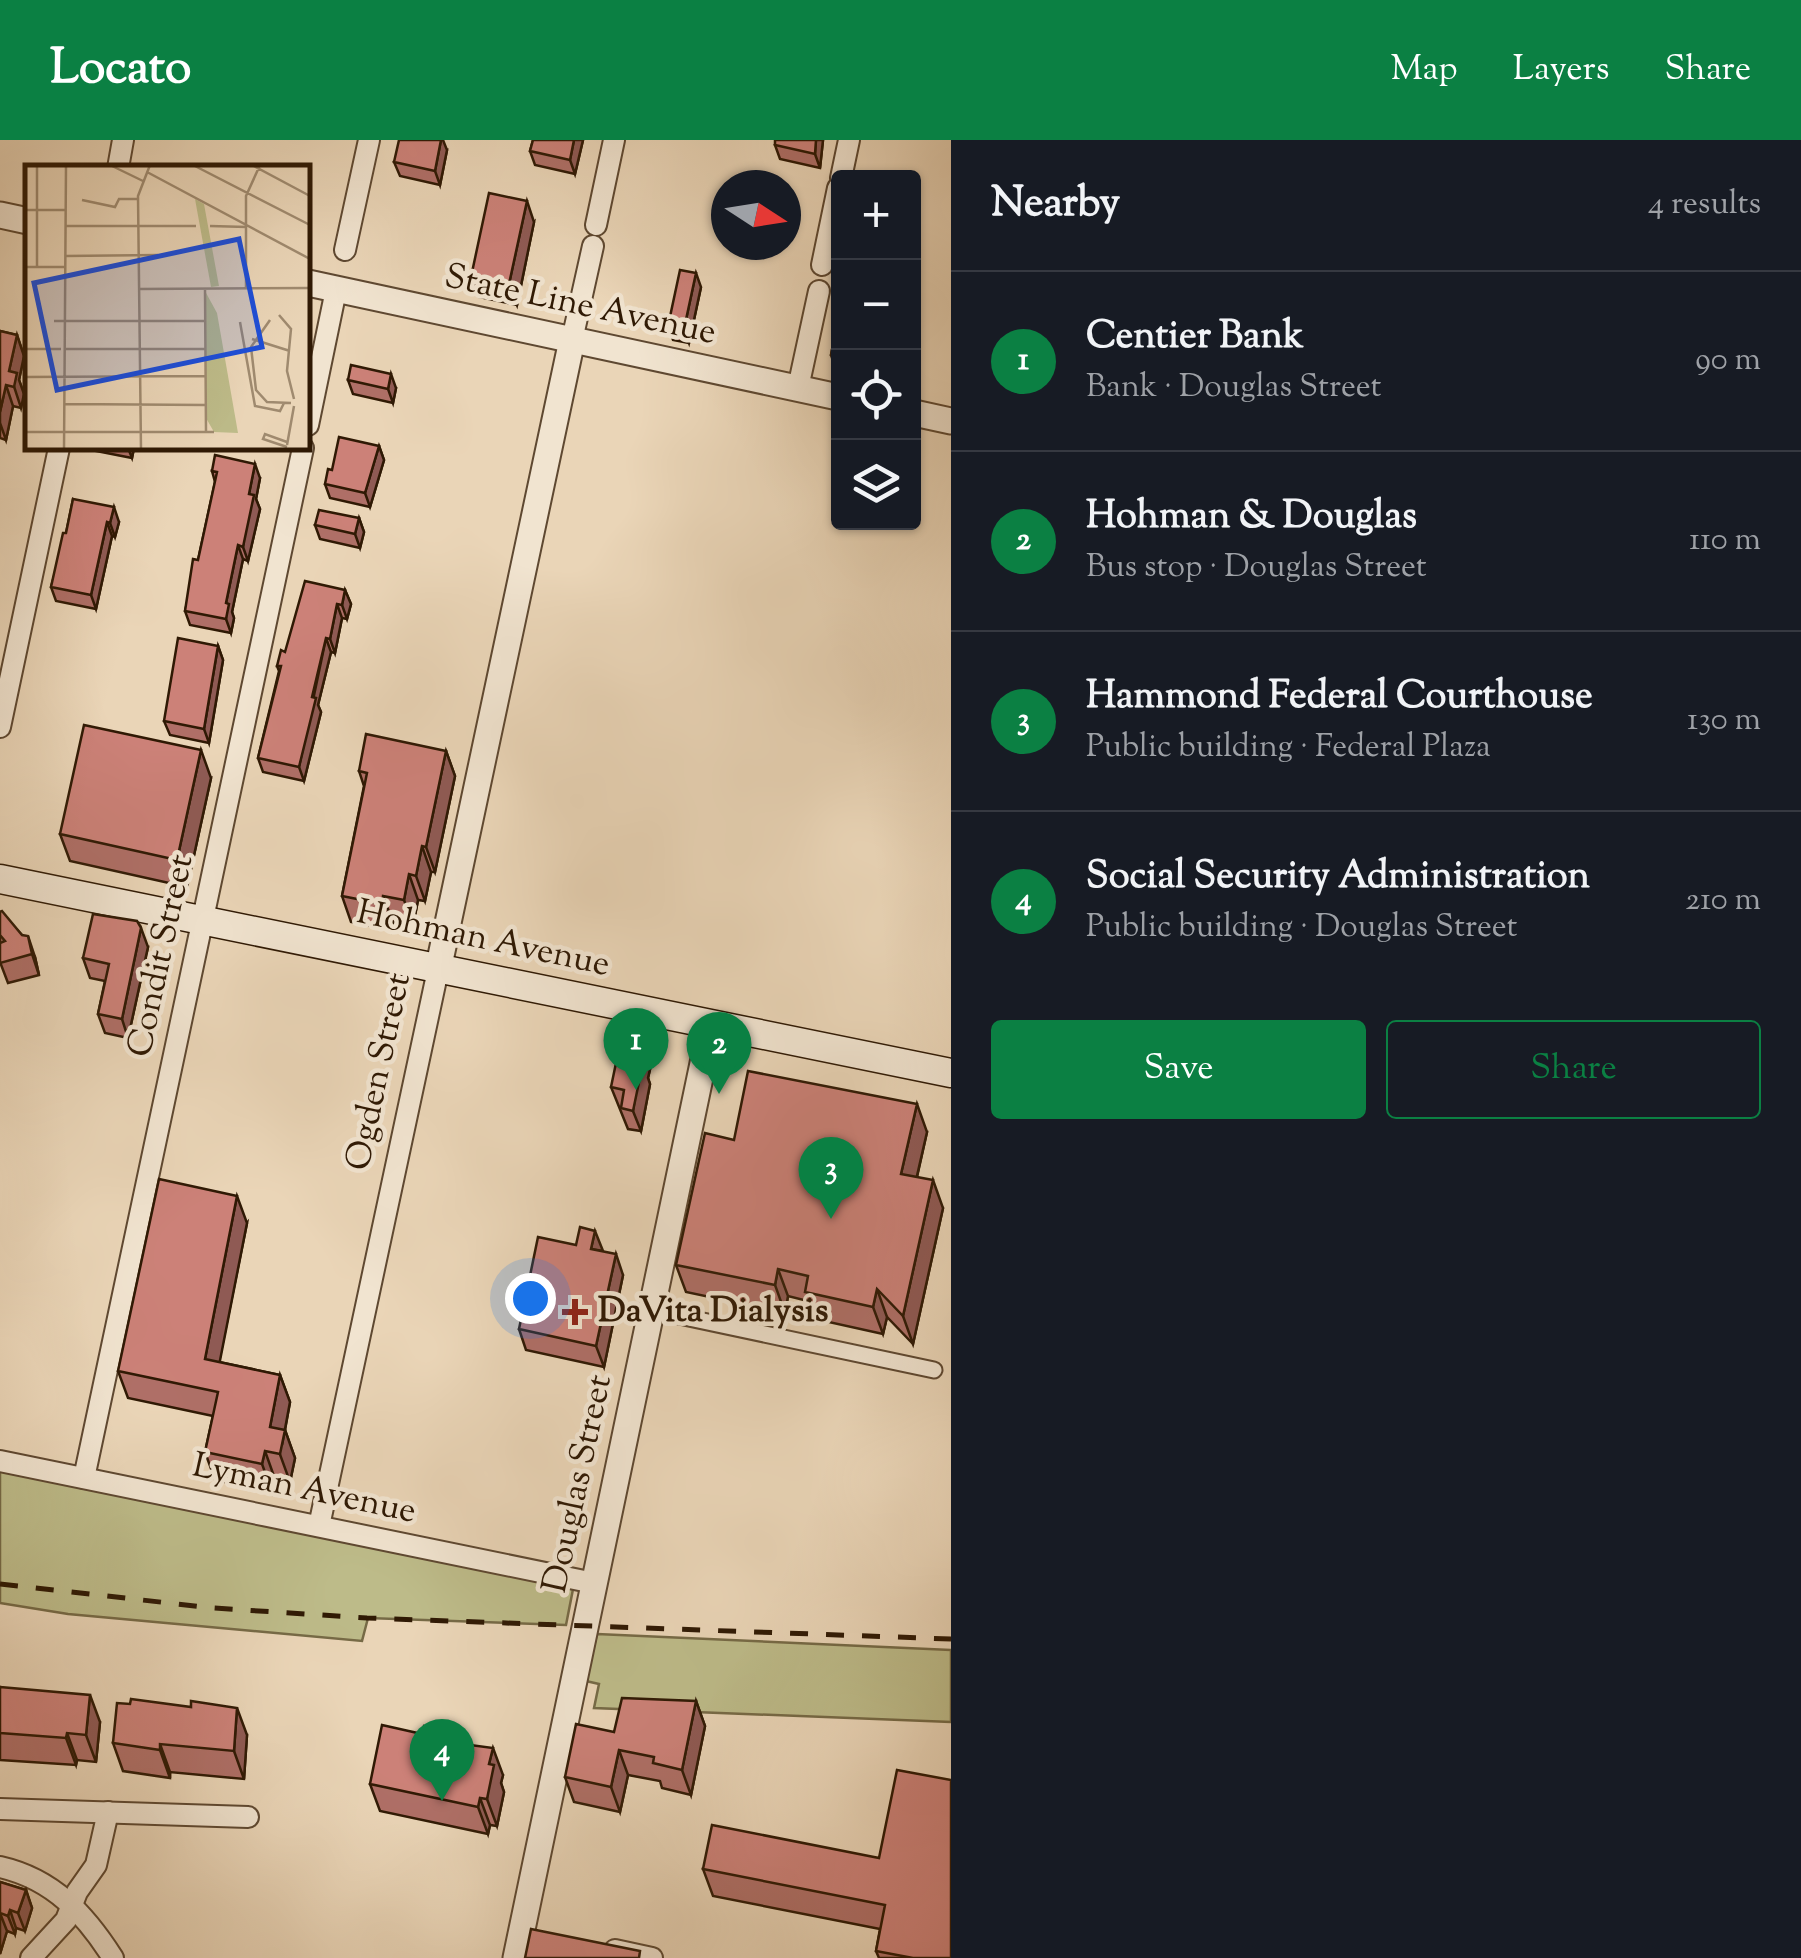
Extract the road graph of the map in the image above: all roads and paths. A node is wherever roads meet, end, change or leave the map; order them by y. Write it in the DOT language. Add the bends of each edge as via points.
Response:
graph roads {
  1 [pos="123,140"];
  2 [pos="368,140"];
  3 [pos="614,140"];
  4 [pos="849,140"];
  5 [pos="119,165"];
  6 [pos="843,170"];
  7 [pos="0,215"];
  8 [pos="25,220"];
  9 [pos="831,222"];
  10 [pos="346,250"];
  11 [pos="822,265"];
  12 [pos="310,284"];
  13 [pos="336,290"];
  14 [pos="819,291"];
  15 [pos="572,340"];
  16 [pos="798,388"];
  17 [pos="831,395"];
  18 [pos="310,415"];
  19 [pos="921,415"];
  20 [pos="951,421"];
  21 [pos="60,450"];
  22 [pos="303,450"];
  23 [pos="0,727"];
  24 [pos="0,879"];
  25 [pos="204,921"];
  26 [pos="438,970"];
  27 [pos="711,1025"];
  28 [pos="951,1073"];
  29 [pos="651,1310"];
  30 [pos="934,1370"];
  31 [pos="0,1461"];
  32 [pos="84,1478"];
  33 [pos="319,1526"];
  34 [pos="594,1583"];
  35 [pos="0,1809"];
  36 [pos="108,1812"];
  37 [pos="248,1816"];
  38 [pos="0,1867"];
  39 [pos="72,1904"];
  40 [pos="598,1946"];
  41 [pos="31,1958"];
  42 [pos="113,1958"];
  43 [pos="516,1958"];
  44 [pos="652,1958"];
  1 -- 5 [label="street"];
  2 -- 10 [label="street"];
  3 -- 15 [label="street"];
  4 -- 6 [label="street"];
  7 -- 8 [label="street"];
  9 -- 11 [label="street"];
  12 -- 13 [label="street, State Line Avenue"];
  13 -- 15 [label="street, State Line Avenue"];
  13 -- 18 [label="street"];
  14 -- 16 [label="street"];
  15 -- 16 [label="street, State Line Avenue"];
  15 -- 26 [label="street, Ogden Street"];
  16 -- 17 [label="street, State Line Avenue"];
  19 -- 20 [label="street"];
  21 -- 23 [label="street"];
  22 -- 25 [label="street, Condit Street"];
  24 -- 25 [label="main road, Hohman Avenue"];
  25 -- 26 [label="main road, Hohman Avenue"];
  25 -- 32 [label="street, Condit Street"];
  26 -- 27 [label="main road, Hohman Avenue"];
  26 -- 33 [label="street, Ogden Street"];
  27 -- 28 [label="main road, Hohman Avenue"];
  27 -- 29 [label="street, Douglas Street"];
  29 -- 30 [label="street"];
  29 -- 34 [label="street, Douglas Street"];
  31 -- 32 [label="street, Lyman Avenue"];
  32 -- 33 [label="street, Lyman Avenue"];
  33 -- 34 [label="street, Lyman Avenue"];
  34 -- 43 [label="street, Douglas Street" via="532,1932"];
  35 -- 36 [label="street"];
  36 -- 37 [label="street"];
  36 -- 39 [label="street" via="101,1852"];
  38 -- 39 [label="street" via="41,1882"];
  39 -- 41 [label="street"];
  39 -- 42 [label="street"];
  40 -- 44 [label="street"];
}
